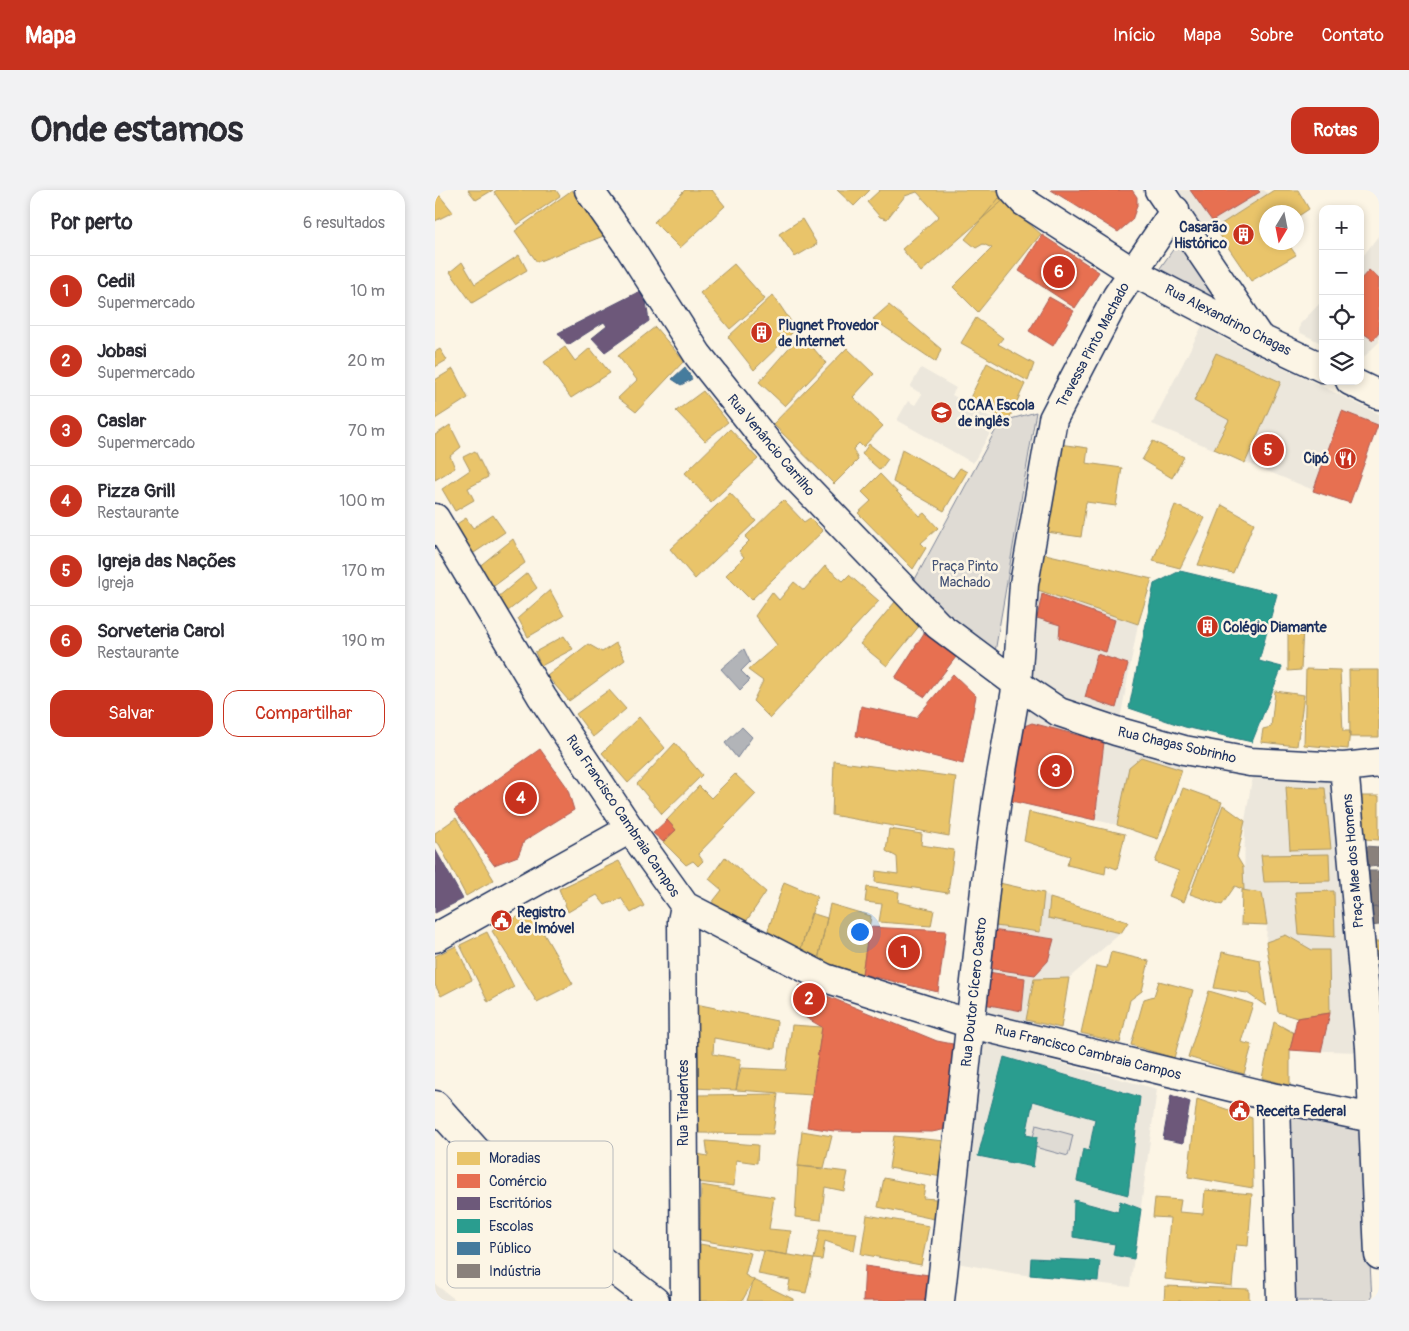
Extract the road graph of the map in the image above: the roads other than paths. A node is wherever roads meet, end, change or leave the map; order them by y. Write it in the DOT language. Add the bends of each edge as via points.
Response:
graph roads {
  1 [pos="589,190"];
  2 [pos="1013,190"];
  3 [pos="1167,200"];
  4 [pos="1133,272"];
  5 [pos="1259,338"];
  6 [pos="1319,366"];
  7 [pos="1358,385"];
  8 [pos="1379,395"];
  9 [pos="435,518"];
  10 [pos="1017,684"];
  11 [pos="1379,763"];
  12 [pos="1344,767"];
  13 [pos="631,829"];
  14 [pos="685,906"];
  15 [pos="435,938"];
  16 [pos="971,1024"];
  17 [pos="1276,1098"];
  18 [pos="435,1105"];
  19 [pos="1372,1118"];
  20 [pos="467,1141"];
  21 [pos="1379,1255"];
  22 [pos="613,1269"];
  23 [pos="655,1301"];
  24 [pos="685,1301"];
  25 [pos="939,1301"];
  26 [pos="1281,1301"];
  1 -- 10 [label="street, Rua Venâncio Carrilho" via="698,356 790,471 938,625"];
  2 -- 4 [label="street, Rua Alexandrino Chagas" via="1024,202"];
  3 -- 4 [label="street, Travessa Pinto Machado"];
  3 -- 5 [label="street"];
  4 -- 5 [label="street, Rua Alexandrino Chagas"];
  4 -- 10 [label="street, Travessa Pinto Machado" via="1053,419 1023,584"];
  5 -- 6 [label="street, Rua Alexandrino Chagas"];
  7 -- 8 [label="street"];
  9 -- 13 [label="street, Rua Francisco Cambraia Campos" via="542,697"];
  10 -- 12 [label="street, Rua Chagas Sobrinho" via="1059,712 1184,750 1250,762"];
  10 -- 16 [label="street, Rua Doutor Cícero Castro" via="995,808"];
  11 -- 12 [label="street, Rua Chagas Sobrinho"];
  12 -- 19 [label="street, Praça Mae dos Homens" via="1370,1047"];
  13 -- 14 [label="street, Rua Francisco Cambraia Campos"];
  13 -- 15 [label="street"];
  14 -- 16 [label="street, Rua Francisco Cambraia Campos" via="825,978"];
  14 -- 24 [label="street, Rua Tiradentes" via="682,921"];
  16 -- 17 [label="street, Rua Francisco Cambraia Campos"];
  16 -- 25 [label="street, Rua Doutor Cícero Castro"];
  17 -- 19 [label="street, Rua Francisco Cambraia Campos"];
  17 -- 26 [label="street"];
  18 -- 20 [label="street"];
  19 -- 21 [label="street, Praça Mae dos Homens"];
  22 -- 23 [label="street"];
}
